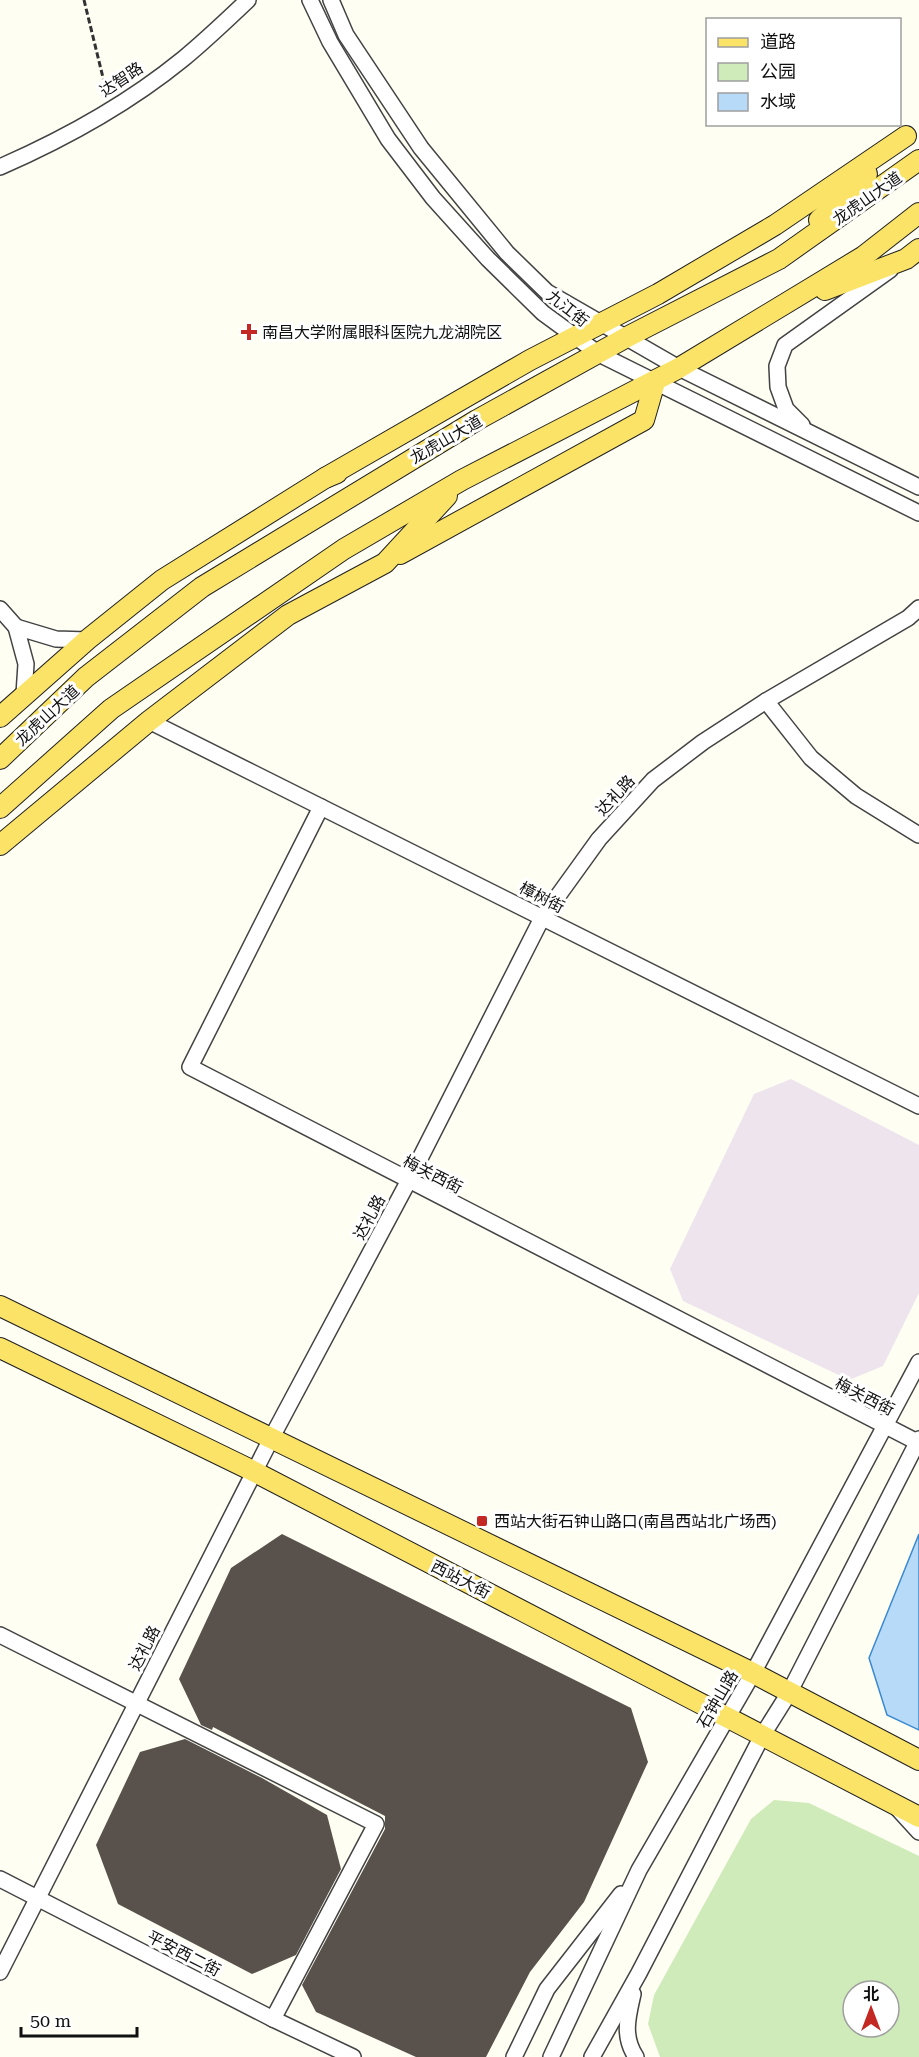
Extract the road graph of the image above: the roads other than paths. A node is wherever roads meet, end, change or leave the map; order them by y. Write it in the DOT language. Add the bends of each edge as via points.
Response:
graph roads {
  1 [pos="248,0"];
  2 [pos="310,0"];
  3 [pos="331,0"];
  4 [pos="912,130"];
  5 [pos="919,160"];
  6 [pos="0,167"];
  7 [pos="919,213"];
  8 [pos="912,254"];
  9 [pos="779,259"];
  10 [pos="780,307"];
  11 [pos="600,324"];
  12 [pos="575,337"];
  13 [pos="627,337"];
  14 [pos="598,354"];
  15 [pos="679,368"];
  16 [pos="655,381"];
  17 [pos="477,420"];
  18 [pos="810,434"];
  19 [pos="325,478"];
  20 [pos="462,480"];
  21 [pos="919,487"];
  22 [pos="919,513"];
  23 [pos="385,563"];
  24 [pos="919,608"];
  25 [pos="0,609"];
  26 [pos="16,627"];
  27 [pos="87,640"];
  28 [pos="24,694"];
  29 [pos="766,701"];
  30 [pos="0,717"];
  31 [pos="148,721"];
  32 [pos="0,759"];
  33 [pos="321,807"];
  34 [pos="0,808"];
  35 [pos="919,835"];
  36 [pos="0,845"];
  37 [pos="542,918"];
  38 [pos="919,1106"];
  39 [pos="408,1182"];
  40 [pos="0,1306"];
  41 [pos="0,1348"];
  42 [pos="919,1362"];
  43 [pos="886,1427"];
  44 [pos="272,1437"];
  45 [pos="918,1441"];
  46 [pos="255,1472"];
  47 [pos="0,1635"];
  48 [pos="753,1673"];
  49 [pos="789,1694"];
  50 [pos="136,1704"];
  51 [pos="728,1717"];
  52 [pos="762,1737"];
  53 [pos="919,1760"];
  54 [pos="894,1805"];
  55 [pos="919,1817"];
  56 [pos="919,1825"];
  57 [pos="919,1832"];
  58 [pos="639,1870"];
  59 [pos="0,1879"];
  60 [pos="38,1897"];
  61 [pos="0,1972"];
  62 [pos="639,1973"];
  63 [pos="273,2019"];
  64 [pos="632,2054"];
  65 [pos="353,2057"];
  66 [pos="514,2057"];
  67 [pos="551,2057"];
  68 [pos="592,2057"];
  1 -- 6 [label="street, 达智路" via="182,60 111,109"];
  2 -- 12 [label="street, 九江街" via="330,42 388,139 433,198 543,314"];
  3 -- 11 [label="street, 九江街" via="346,35 421,148 465,204 547,292"];
  4 -- 9 [label="main road"];
  4 -- 11 [label="main road" via="775,225"];
  5 -- 9 [label="main road, 龙虎山大道"];
  7 -- 10 [label="main road" via="864,256"];
  8 -- 10 [label="main road"];
  8 -- 18 [label="street" via="785,345 777,366 778,387 786,408"];
  9 -- 13 [label="main road, 龙虎山大道"];
  10 -- 15 [label="main road"];
  11 -- 12 [label="main road"];
  11 -- 13 [label="street, 九江街"];
  12 -- 14 [label="street, 九江街"];
  12 -- 19 [label="main road"];
  13 -- 14 [label="main road, 龙虎山大道"];
  13 -- 15 [label="street, 九江街"];
  14 -- 16 [label="street, 九江街"];
  14 -- 17 [label="main road, 龙虎山大道"];
  15 -- 16 [label="main road"];
  15 -- 18 [label="street, 九江街"];
  16 -- 20 [label="main road"];
  16 -- 22 [label="street, 九江街"];
  16 -- 23 [label="main road" via="644,420"];
  17 -- 19 [label="main road"];
  17 -- 32 [label="main road, 龙虎山大道" via="202,587 87,677"];
  18 -- 21 [label="street, 九江街"];
  19 -- 27 [label="main road" via="162,580"];
  20 -- 23 [label="main road"];
  20 -- 34 [label="main road" via="344,549 111,709"];
  23 -- 31 [label="main road" via="288,615"];
  24 -- 29 [label="street, 达礼路"];
  25 -- 26 [label="street"];
  26 -- 27 [label="street" via="56,639"];
  26 -- 28 [label="street" via="26,664"];
  27 -- 28 [label="main road"];
  28 -- 30 [label="main road"];
  29 -- 35 [label="street" via="812,758 856,796"];
  29 -- 37 [label="street, 达礼路" via="653,780 599,839"];
  31 -- 33 [label="street, 樟树街"];
  31 -- 36 [label="main road"];
  33 -- 37 [label="street, 樟树街"];
  33 -- 39 [label="street, 梅关西街" via="190,1067"];
  37 -- 38 [label="street, 樟树街"];
  37 -- 39 [label="street, 达礼路"];
  39 -- 43 [label="street, 梅关西街"];
  39 -- 44 [label="street, 达礼路"];
  40 -- 44 [label="main road"];
  41 -- 46 [label="main road, 西站大街"];
  42 -- 43 [label="street, 石钟山路"];
  43 -- 45 [label="street, 梅关西街"];
  43 -- 48 [label="street, 石钟山路"];
  44 -- 46 [label="street, 达礼路"];
  44 -- 48 [label="main road"];
  45 -- 49 [label="street"];
  46 -- 50 [label="street, 达礼路"];
  46 -- 51 [label="main road, 西站大街"];
  47 -- 50 [label="street"];
  48 -- 49 [label="main road"];
  48 -- 51 [label="street, 石钟山路"];
  49 -- 52 [label="street"];
  49 -- 53 [label="main road"];
  50 -- 60 [label="street, 达礼路"];
  50 -- 63 [label="street" via="376,1824"];
  51 -- 52 [label="main road, 西站大街"];
  51 -- 58 [label="street, 石钟山路"];
  52 -- 54 [label="main road, 西站大街"];
  52 -- 62 [label="street"];
  54 -- 55 [label="main road, 西站大街"];
  54 -- 56 [label="street"];
  54 -- 57 [label="street"];
  58 -- 66 [label="street" via="547,1989"];
  58 -- 67 [label="street, 石钟山路"];
  59 -- 60 [label="street, 平安西二街"];
  60 -- 61 [label="street, 达礼路"];
  60 -- 63 [label="street, 平安西二街"];
  62 -- 64 [label="street" via="626,2023"];
  62 -- 68 [label="street"];
  63 -- 65 [label="street, 平安西二街"];
}
